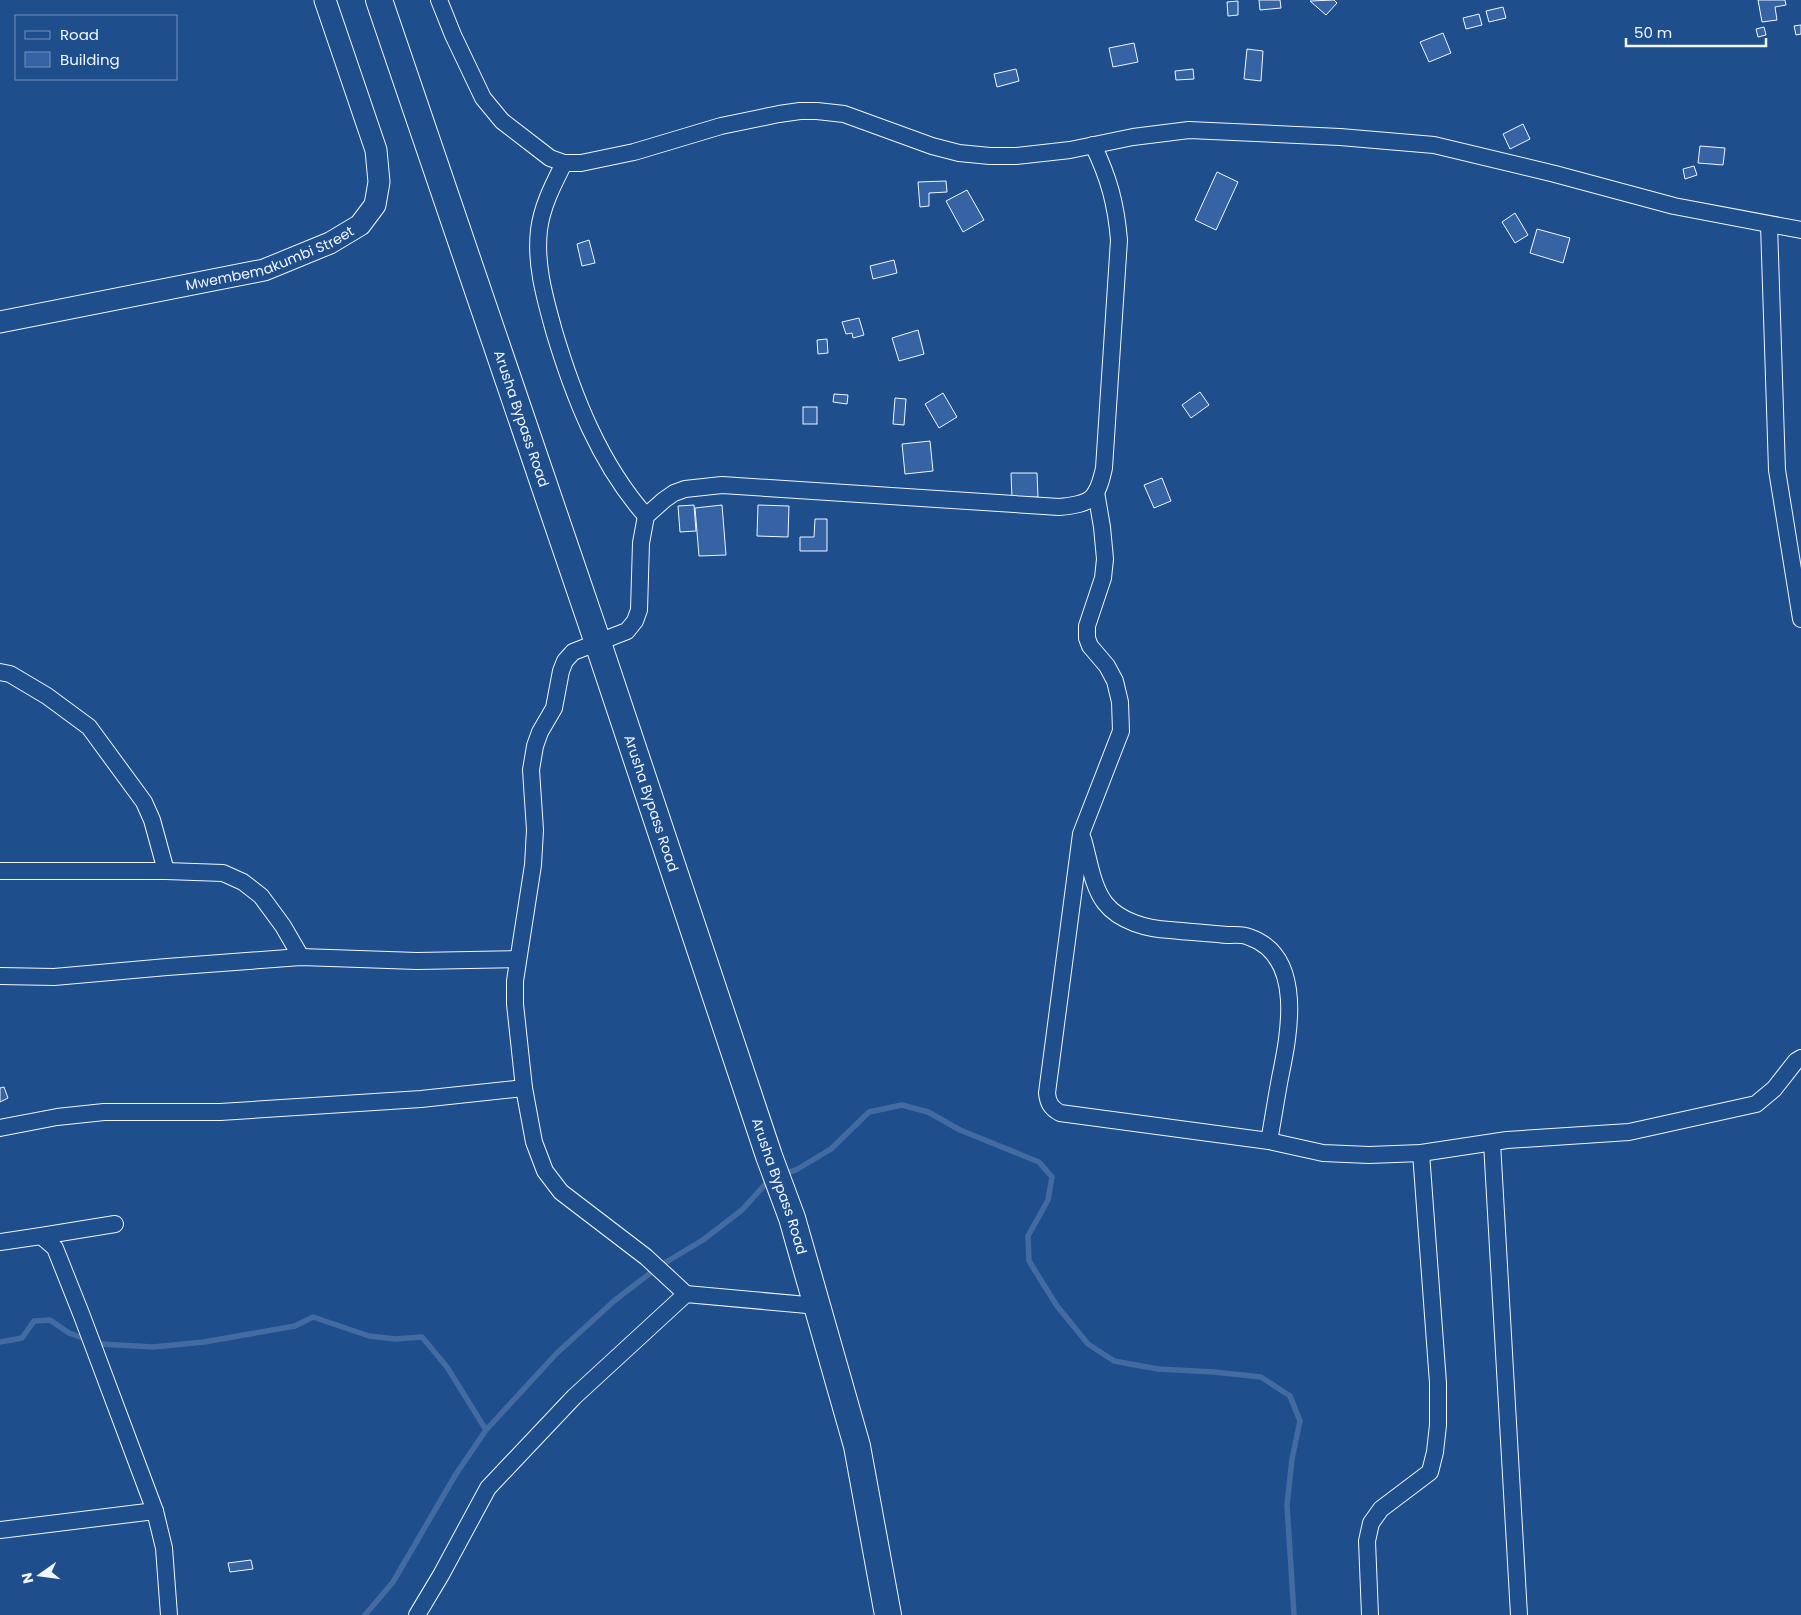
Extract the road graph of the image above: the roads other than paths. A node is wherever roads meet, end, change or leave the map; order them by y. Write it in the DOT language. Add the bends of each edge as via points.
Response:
graph roads {
  1 [pos="325,0"];
  2 [pos="379,0"];
  3 [pos="439,0"];
  4 [pos="1093,146"];
  5 [pos="564,163"];
  6 [pos="1769,225"];
  7 [pos="1801,230"];
  8 [pos="0,322"];
  9 [pos="1096,492"];
  10 [pos="646,516"];
  11 [pos="1801,619"];
  12 [pos="598,642"];
  13 [pos="0,672"];
  14 [pos="1081,834"];
  15 [pos="0,871"];
  16 [pos="166,871"];
  17 [pos="301,957"];
  18 [pos="518,959"];
  19 [pos="0,976"];
  20 [pos="1801,1058"];
  21 [pos="524,1088"];
  22 [pos="0,1128"];
  23 [pos="1269,1141"];
  24 [pos="1492,1142"];
  25 [pos="1421,1153"];
  26 [pos="115,1224"];
  27 [pos="41,1236"];
  28 [pos="0,1242"];
  29 [pos="686,1294"];
  30 [pos="818,1306"];
  31 [pos="155,1511"];
  32 [pos="0,1530"];
  33 [pos="169,1615"];
  34 [pos="417,1615"];
  35 [pos="888,1615"];
  36 [pos="1370,1615"];
  37 [pos="1519,1615"];
  1 -- 8 [label="street, Mwembemakumbi Street" via="376,150 379,182 374,205 360,225 330,243 264,270"];
  2 -- 12 [label="main road, Arusha Bypass Road"];
  3 -- 5 [label="street" via="483,98 502,122 550,158"];
  4 -- 5 [label="street" via="1016,156 959,153 844,114 800,111 721,126 634,152 581,163"];
  4 -- 6 [label="street" via="1160,132 1189,130 1434,145 1674,206"];
  4 -- 9 [label="street" via="1112,192 1119,240 1104,468"];
  5 -- 10 [label="street" via="546,199 539,230 543,291 564,365 588,425 610,468"];
  6 -- 7 [label="street"];
  6 -- 11 [label="street" via="1777,470"];
  9 -- 10 [label="street" via="1081,505 1059,507 722,485 674,493"];
  9 -- 14 [label="street" via="1105,559 1103,578 1087,626 1087,638 1115,680 1122,731"];
  10 -- 12 [label="street" via="641,543 639,610 635,621 627,631"];
  12 -- 18 [label="street" via="574,652 565,661 554,708 535,746 530,770 535,830 533,865"];
  12 -- 30 [label="main road, Arusha Bypass Road" via="792,1218"];
  13 -- 16 [label="street" via="10,674 47,696 89,727 144,802"];
  14 -- 23 [label="street" via="1098,891 1114,912 1129,921 1159,930 1249,936 1269,948 1279,961 1289,996 1289,1034"];
  14 -- 23 [label="street" via="1047,1093 1050,1106 1060,1112"];
  15 -- 16 [label="street"];
  16 -- 17 [label="street" via="223,873 243,882 261,896"];
  17 -- 18 [label="street" via="417,961"];
  17 -- 19 [label="street" via="54,977"];
  18 -- 21 [label="street" via="515,1004"];
  20 -- 24 [label="street" via="1756,1104 1629,1132"];
  21 -- 22 [label="street" via="420,1099 229,1111 104,1112"];
  21 -- 29 [label="street" via="534,1142 546,1171 561,1192 646,1257"];
  23 -- 25 [label="street" via="1345,1155"];
  24 -- 25 [label="street"];
  24 -- 37 [label="street"];
  25 -- 36 [label="street" via="1438,1382 1438,1425 1430,1472 1381,1509 1371,1523 1367,1541"];
  26 -- 27 [label="street"];
  27 -- 28 [label="street"];
  27 -- 31 [label="street" via="55,1248"];
  29 -- 30 [label="street"];
  29 -- 34 [label="street" via="574,1397 488,1488"];
  30 -- 35 [label="main road, Arusha Bypass Road" via="857,1446"];
  31 -- 32 [label="street"];
  31 -- 33 [label="street" via="164,1548"];
}
